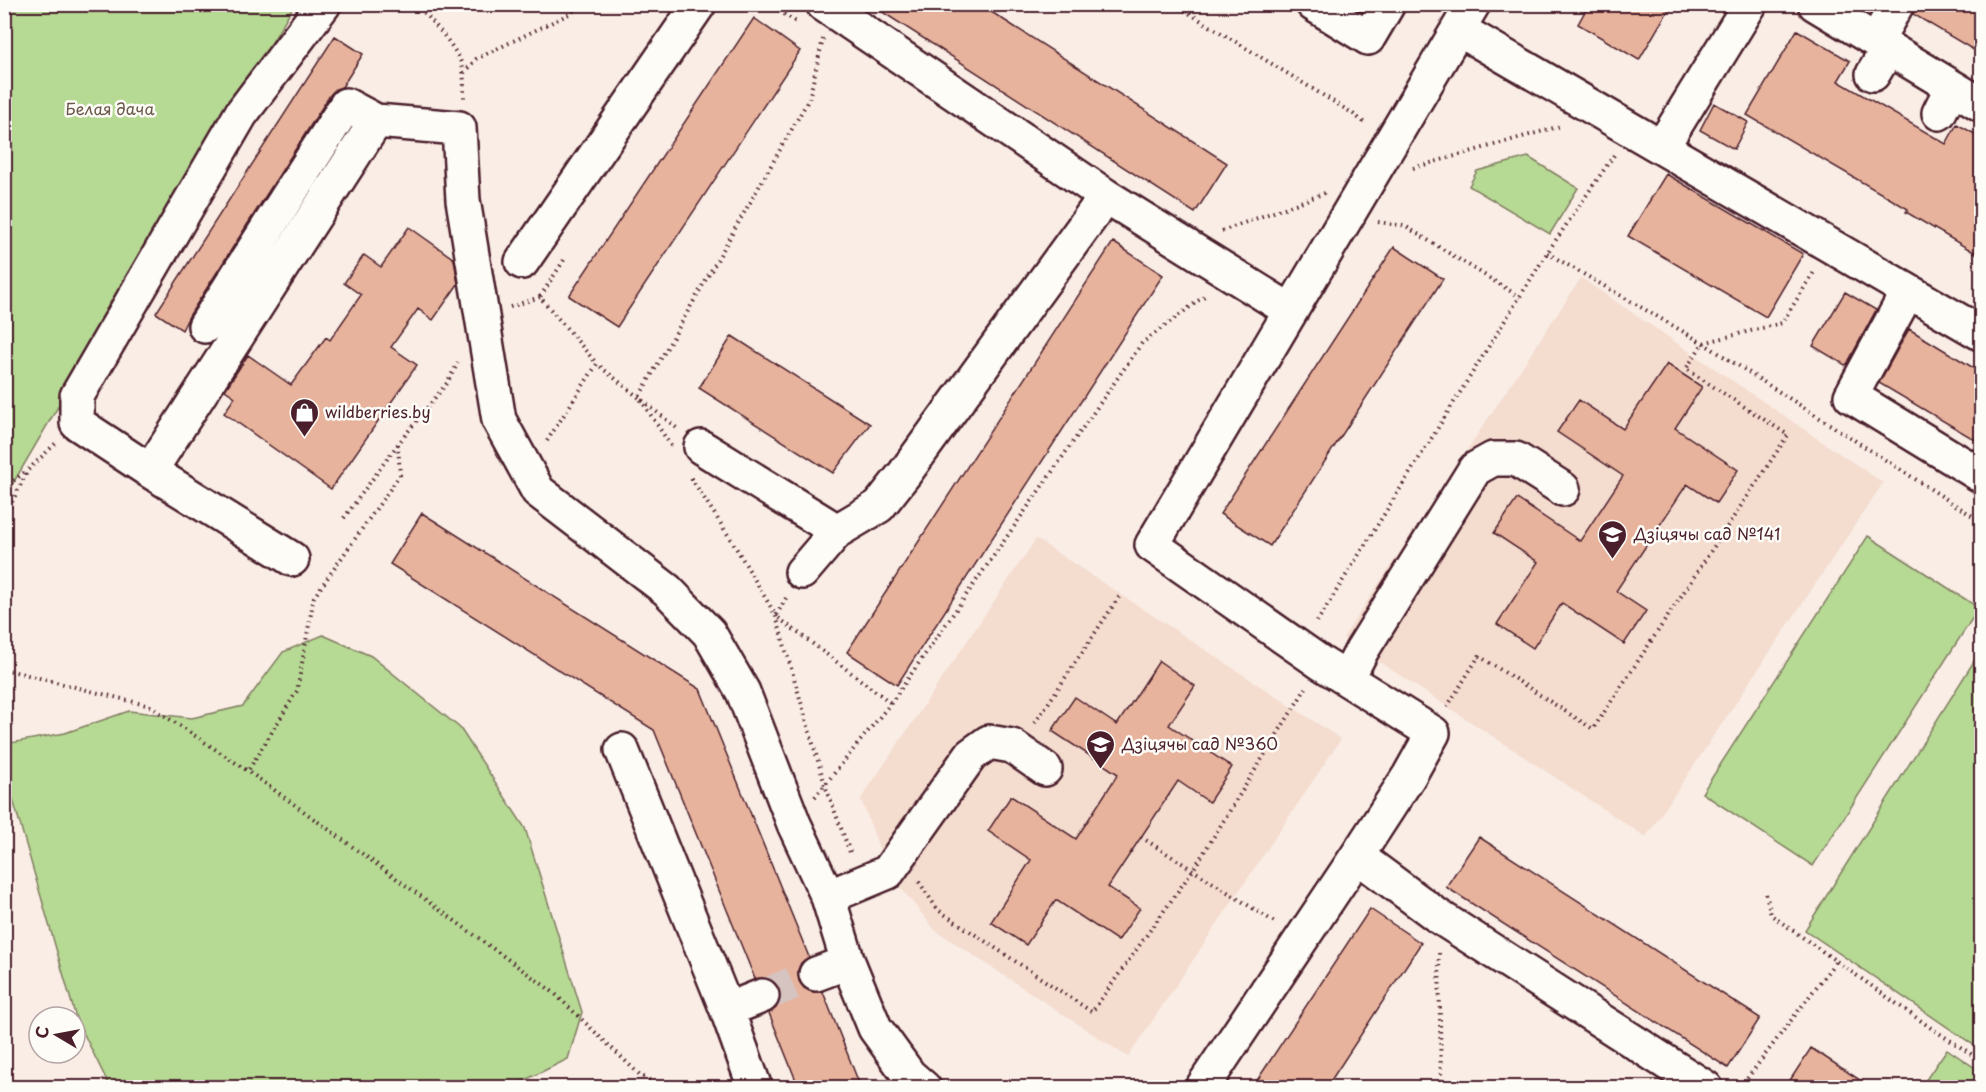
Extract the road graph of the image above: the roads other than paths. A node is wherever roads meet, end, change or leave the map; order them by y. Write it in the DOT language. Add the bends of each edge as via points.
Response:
graph roads {
  1 [pos="324,4"];
  2 [pos="699,4"];
  3 [pos="1313,4"];
  4 [pos="1388,4"];
  5 [pos="1750,4"];
  6 [pos="1815,4"];
  7 [pos="1897,4"];
  8 [pos="826,7"];
  9 [pos="1465,17"];
  10 [pos="1879,55"];
  11 [pos="1982,105"];
  12 [pos="376,121"];
  13 [pos="1662,147"];
  14 [pos="1106,196"];
  15 [pos="522,262"];
  16 [pos="1908,291"];
  17 [pos="1291,311"];
  18 [pos="205,326"];
  19 [pos="1982,334"];
  20 [pos="688,459"];
  21 [pos="150,471"];
  22 [pos="1982,476"];
  23 [pos="1563,489"];
  24 [pos="837,531"];
  25 [pos="292,559"];
  26 [pos="802,572"];
  27 [pos="1334,671"];
  28 [pos="622,750"];
  29 [pos="1046,769"];
  30 [pos="1357,856"];
  31 [pos="828,897"];
  32 [pos="848,962"];
  33 [pos="816,974"];
  34 [pos="762,996"];
  35 [pos="727,1010"];
  36 [pos="755,1088"];
  37 [pos="924,1088"];
  38 [pos="1202,1088"];
  39 [pos="1706,1088"];
  1 -- 21 [label="lane" via="236,124 77,396 77,423"];
  2 -- 15 [label="lane"];
  3 -- 4 [label="lane" via="1368,38"];
  5 -- 13 [label="lane"];
  6 -- 10 [label="lane"];
  7 -- 10 [label="lane"];
  8 -- 14 [label="lane"];
  9 -- 13 [label="lane" via="1618,122"];
  9 -- 17 [label="lane"];
  10 -- 11 [label="lane" via="1945,100"];
  12 -- 18 [label="lane" via="346,105"];
  12 -- 21 [label="lane"];
  12 -- 31 [label="lane" via="459,128 464,200 496,311 499,420 538,491 667,590 709,633 743,692 794,824"];
  13 -- 16 [label="lane"];
  14 -- 17 [label="lane"];
  14 -- 24 [label="lane" via="879,506"];
  16 -- 19 [label="lane"];
  16 -- 22 [label="lane" via="1851,396"];
  17 -- 27 [label="lane" via="1152,545"];
  20 -- 24 [label="lane"];
  21 -- 25 [label="lane"];
  23 -- 27 [label="lane" via="1516,459 1493,459 1475,469 1362,650"];
  24 -- 26 [label="lane"];
  27 -- 30 [label="lane" via="1433,733"];
  28 -- 35 [label="lane"];
  29 -- 31 [label="lane" via="1012,746 989,742 971,755 888,872"];
  30 -- 38 [label="lane"];
  30 -- 39 [label="lane" via="1438,916"];
  31 -- 32 [label="lane"];
  32 -- 33 [label="lane"];
  32 -- 37 [label="lane" via="875,1028 909,1075"];
  34 -- 35 [label="lane"];
  35 -- 36 [label="lane"];
}
